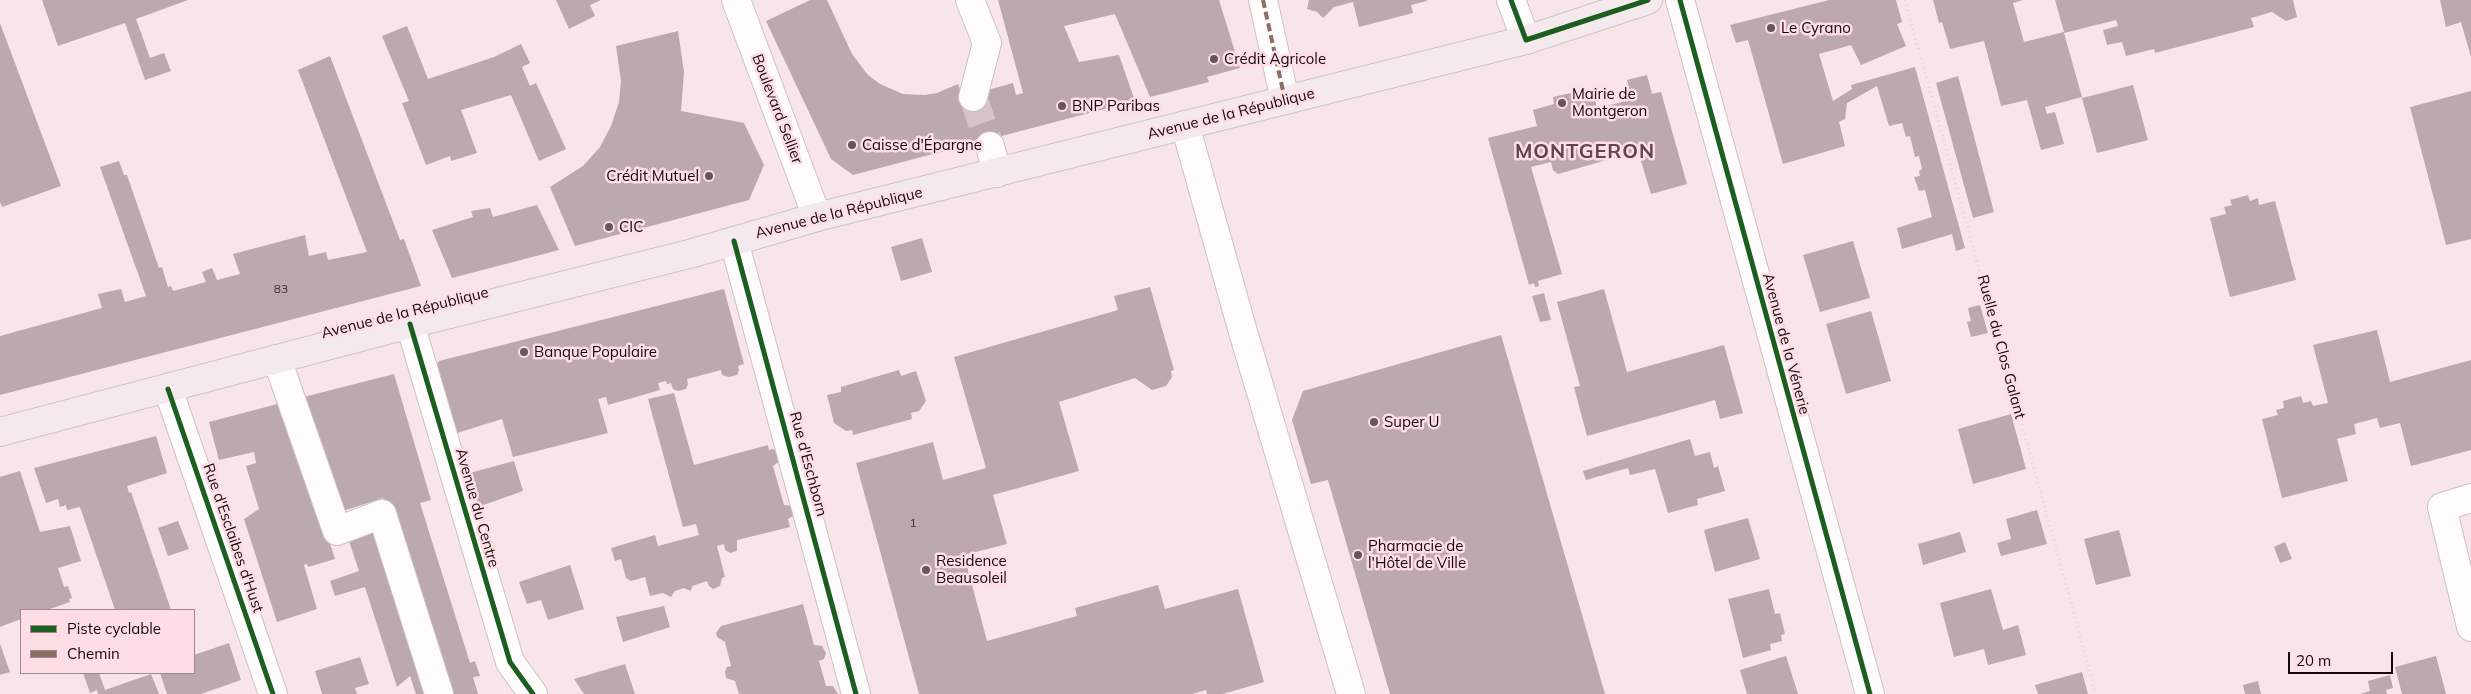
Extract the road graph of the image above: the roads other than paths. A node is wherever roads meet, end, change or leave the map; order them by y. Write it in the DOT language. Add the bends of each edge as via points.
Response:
graph roads {
  1 [pos="736,0"];
  2 [pos="970,0"];
  3 [pos="1263,0"];
  4 [pos="1511,0"];
  5 [pos="1648,0"];
  6 [pos="1680,0"];
  7 [pos="1526,40"];
  8 [pos="973,97"];
  9 [pos="1285,100"];
  10 [pos="1185,125"];
  11 [pos="990,146"];
  12 [pos="998,173"];
  13 [pos="817,217"];
  14 [pos="734,241"];
  15 [pos="410,324"];
  16 [pos="277,359"];
  17 [pos="168,390"];
  18 [pos="0,432"];
  19 [pos="2471,498"];
  20 [pos="2471,627"];
  21 [pos="273,694"];
  22 [pos="439,694"];
  23 [pos="533,694"];
  24 [pos="856,694"];
  25 [pos="1351,694"];
  26 [pos="1870,694"];
  1 -- 13 [label="street, Boulevard Sellier"];
  2 -- 8 [label="street" via="987,43"];
  3 -- 9 [label="street"];
  4 -- 7 [label="street"];
  5 -- 7 [label="main road, Avenue de la République"];
  6 -- 26 [label="street, Avenue de la Vénerie"];
  7 -- 9 [label="main road, Avenue de la République"];
  9 -- 10 [label="main road, Avenue de la République"];
  10 -- 12 [label="main road, Avenue de la République"];
  10 -- 25 [label="street"];
  11 -- 12 [label="street"];
  12 -- 13 [label="main road, Avenue de la République"];
  13 -- 14 [label="main road, Avenue de la République"];
  14 -- 15 [label="main road, Avenue de la République"];
  14 -- 24 [label="street, Rue d'Eschborn"];
  15 -- 16 [label="main road, Avenue de la République"];
  15 -- 23 [label="street, Avenue du Centre" via="510,662"];
  16 -- 17 [label="main road, Avenue de la République"];
  16 -- 22 [label="street" via="337,531 382,514"];
  17 -- 18 [label="main road, Avenue de la République"];
  17 -- 21 [label="street, Rue d'Esclaibes d'Hust"];
  19 -- 20 [label="street" via="2442,507"];
}
